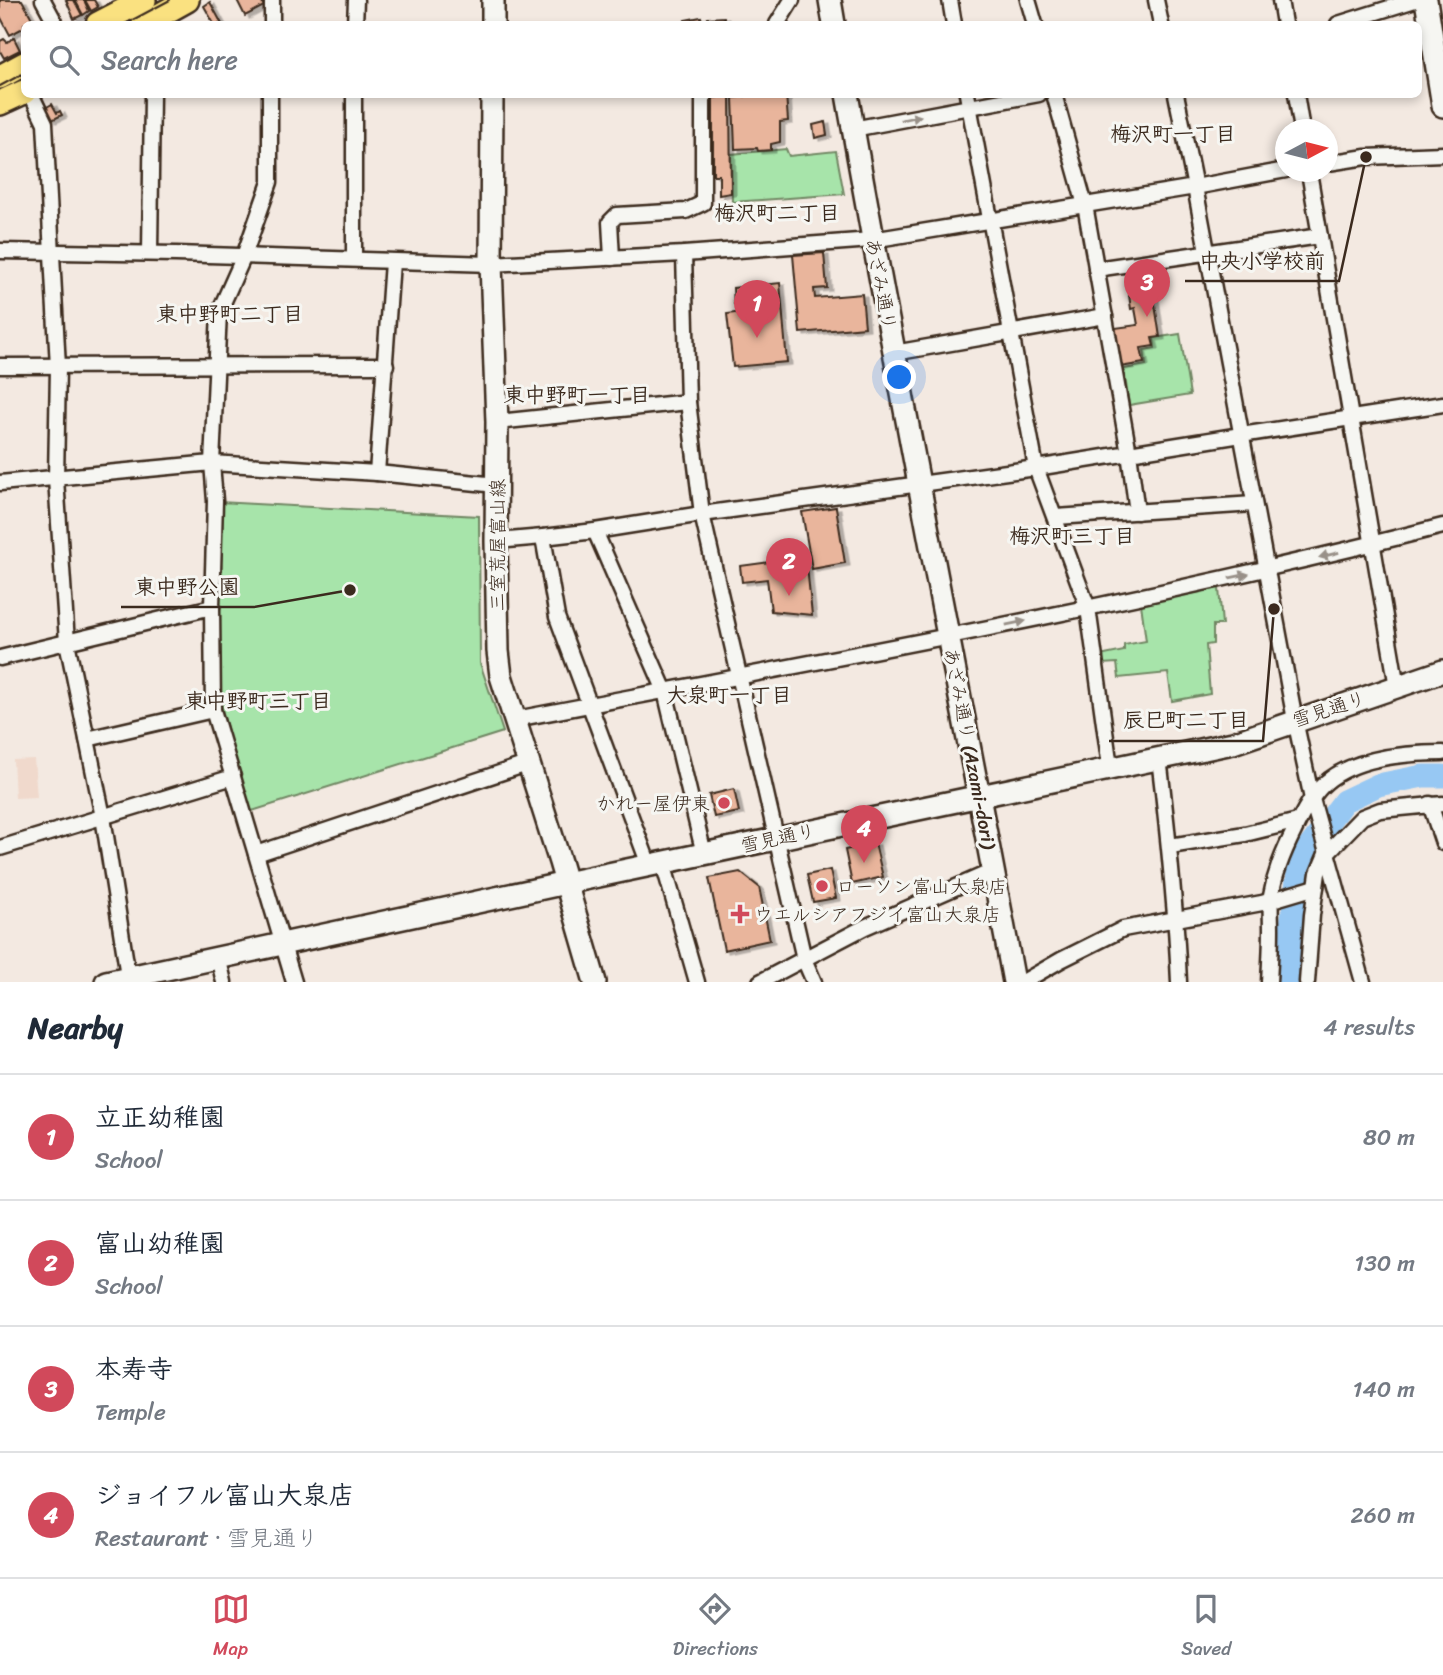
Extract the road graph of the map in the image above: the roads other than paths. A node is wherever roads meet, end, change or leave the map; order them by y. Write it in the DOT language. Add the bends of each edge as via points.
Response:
graph roads {
  1 [pos="43,0"];
  2 [pos="144,0"];
  3 [pos="187,0"];
  4 [pos="272,0"];
  5 [pos="356,0"];
  6 [pos="493,0"];
  7 [pos="792,0"];
  8 [pos="830,0"];
  9 [pos="950,0"];
  10 [pos="1028,0"];
  11 [pos="1156,0"];
  12 [pos="1280,0"];
  13 [pos="1415,0"];
  14 [pos="1426,0"];
  15 [pos="54,21"];
  16 [pos="104,21"];
  17 [pos="149,21"];
  18 [pos="272,21"];
  19 [pos="355,21"];
  20 [pos="493,21"];
  21 [pos="779,21"];
  22 [pos="834,21"];
  23 [pos="954,21"];
  24 [pos="1034,21"];
  25 [pos="1160,21"];
  26 [pos="1284,21"];
  27 [pos="1348,21"];
  28 [pos="21,66"];
  29 [pos="0,77"];
  30 [pos="21,93"];
  31 [pos="33,98"];
  32 [pos="152,98"];
  33 [pos="270,98"];
  34 [pos="354,98"];
  35 [pos="492,98"];
  36 [pos="703,98"];
  37 [pos="848,98"];
  38 [pos="998,98"];
  39 [pos="1055,98"];
  40 [pos="1177,98"];
  41 [pos="1297,98"];
  42 [pos="968,101"];
  43 [pos="0,103"];
  44 [pos="1443,106"];
  45 [pos="1300,119"];
  46 [pos="853,129"];
  47 [pos="1443,154"];
  48 [pos="1338,161"];
  49 [pos="1275,172"];
  50 [pos="1311,182"];
  51 [pos="1195,187"];
  52 [pos="1085,205"];
  53 [pos="990,220"];
  54 [pos="1320,236"];
  55 [pos="872,240"];
  56 [pos="0,251"];
  57 [pos="52,252"];
  58 [pos="150,253"];
  59 [pos="1207,253"];
  60 [pos="684,254"];
  61 [pos="244,256"];
  62 [pos="612,258"];
  63 [pos="354,259"];
  64 [pos="392,262"];
  65 [pos="491,264"];
  66 [pos="1096,269"];
  67 [pos="1105,316"];
  68 [pos="1012,332"];
  69 [pos="894,353"];
  70 [pos="386,365"];
  71 [pos="0,366"];
  72 [pos="218,366"];
  73 [pos="58,367"];
  74 [pos="688,402"];
  75 [pos="1443,404"];
  76 [pos="1351,418"];
  77 [pos="497,422"];
  78 [pos="1241,435"];
  79 [pos="1129,453"];
  80 [pos="212,464"];
  81 [pos="1037,468"];
  82 [pos="377,473"];
  83 [pos="56,479"];
  84 [pos="0,483"];
  85 [pos="497,485"];
  86 [pos="919,485"];
  87 [pos="1254,504"];
  88 [pos="1138,512"];
  89 [pos="702,514"];
  90 [pos="1056,517"];
  91 [pos="1443,526"];
  92 [pos="595,531"];
  93 [pos="544,537"];
  94 [pos="496,541"];
  95 [pos="1373,544"];
  96 [pos="1266,570"];
  97 [pos="212,607"];
  98 [pos="1088,608"];
  99 [pos="950,637"];
  100 [pos="67,642"];
  101 [pos="0,658"];
  102 [pos="1443,671"];
  103 [pos="739,677"];
  104 [pos="1397,687"];
  105 [pos="664,691"];
  106 [pos="591,705"];
  107 [pos="213,710"];
  108 [pos="516,719"];
  109 [pos="1295,720"];
  110 [pos="87,739"];
  111 [pos="1443,753"];
  112 [pos="1159,758"];
  113 [pos="530,763"];
  114 [pos="1110,768"];
  115 [pos="233,777"];
  116 [pos="979,795"];
  117 [pos="1312,799"];
  118 [pos="1437,804"];
  119 [pos="103,817"];
  120 [pos="1298,821"];
  121 [pos="776,839"];
  122 [pos="1443,843"];
  123 [pos="1170,846"];
  124 [pos="0,848"];
  125 [pos="256,854"];
  126 [pos="704,854"];
  127 [pos="1326,854"];
  128 [pos="656,864"];
  129 [pos="993,871"];
  130 [pos="566,883"];
  131 [pos="1313,888"];
  132 [pos="1270,900"];
  133 [pos="1177,920"];
  134 [pos="283,943"];
  135 [pos="218,957"];
  136 [pos="804,958"];
  137 [pos="128,979"];
  138 [pos="106,982"];
  139 [pos="224,982"];
  140 [pos="293,982"];
  141 [pos="595,982"];
  142 [pos="697,982"];
  143 [pos="760,982"];
  144 [pos="814,982"];
  145 [pos="1014,982"];
  146 [pos="1023,982"];
  147 [pos="1179,982"];
  148 [pos="1269,982"];
  149 [pos="1307,982"];
  150 [pos="1363,982"];
  1 -- 15 [label="street"];
  2 -- 16 [label="main road"];
  3 -- 17 [label="main road"];
  4 -- 18 [label="street"];
  5 -- 19 [label="street"];
  6 -- 20 [label="street"];
  7 -- 21 [label="street"];
  8 -- 22 [label="street"];
  9 -- 23 [label="street"];
  10 -- 24 [label="street"];
  11 -- 25 [label="street"];
  12 -- 26 [label="street"];
  13 -- 27 [label="street"];
  14 -- 44 [label="street"];
  28 -- 29 [label="main road"];
  30 -- 43 [label="main road"];
  31 -- 57 [label="street" via="45,123"];
  32 -- 58 [label="street"];
  33 -- 61 [label="street" via="270,182"];
  34 -- 63 [label="street"];
  35 -- 65 [label="street, 三室荒屋富山線"];
  36 -- 62 [label="street" via="703,203 686,211 617,215 610,222"];
  37 -- 46 [label="street, あざみ通り"];
  38 -- 42 [label="street"];
  39 -- 52 [label="street"];
  40 -- 51 [label="street"];
  41 -- 45 [label="street"];
  46 -- 42 [label="street, one-way"];
  42 -- 53 [label="street"];
  46 -- 55 [label="street, あざみ通り"];
  47 -- 48 [label="street"];
  49 -- 51 [label="street"];
  50 -- 54 [label="street"];
  51 -- 52 [label="street"];
  51 -- 59 [label="street"];
  52 -- 53 [label="street"];
  52 -- 66 [label="street"];
  53 -- 55 [label="street"];
  53 -- 68 [label="street"];
  54 -- 59 [label="street"];
  54 -- 76 [label="street"];
  55 -- 60 [label="street"];
  55 -- 69 [label="street, あざみ通り"];
  56 -- 57 [label="street"];
  57 -- 58 [label="street"];
  57 -- 73 [label="street"];
  58 -- 61 [label="street"];
  59 -- 66 [label="street"];
  59 -- 78 [label="street"];
  60 -- 62 [label="street"];
  60 -- 74 [label="street"];
  61 -- 63 [label="street"];
  61 -- 72 [label="street" via="219,312"];
  62 -- 65 [label="street"];
  63 -- 64 [label="street"];
  64 -- 65 [label="street"];
  64 -- 70 [label="street"];
  65 -- 77 [label="street, 三室荒屋富山線"];
  66 -- 67 [label="street"];
  67 -- 68 [label="street"];
  67 -- 79 [label="street"];
  68 -- 69 [label="street"];
  68 -- 81 [label="street"];
  69 -- 86 [label="street, あざみ通り"];
  70 -- 72 [label="street"];
  70 -- 82 [label="street"];
  71 -- 73 [label="street"];
  72 -- 73 [label="street"];
  72 -- 80 [label="street"];
  73 -- 83 [label="street"];
  74 -- 77 [label="street"];
  74 -- 89 [label="street"];
  75 -- 76 [label="street"];
  76 -- 78 [label="street"];
  76 -- 95 [label="street"];
  77 -- 85 [label="street, 三室荒屋富山線"];
  78 -- 79 [label="street"];
  78 -- 87 [label="street"];
  79 -- 81 [label="street"];
  79 -- 88 [label="street"];
  80 -- 82 [label="street"];
  80 -- 83 [label="street"];
  80 -- 97 [label="street"];
  81 -- 86 [label="street"];
  81 -- 90 [label="street"];
  82 -- 85 [label="street"];
  83 -- 84 [label="street"];
  83 -- 100 [label="street"];
  85 -- 94 [label="street, 三室荒屋富山線"];
  86 -- 89 [label="street"];
  86 -- 99 [label="street, あざみ通り"];
  87 -- 88 [label="street"];
  87 -- 96 [label="street"];
  88 -- 90 [label="street"];
  89 -- 92 [label="street"];
  89 -- 103 [label="street"];
  90 -- 98 [label="street"];
  91 -- 95 [label="street"];
  92 -- 93 [label="street"];
  92 -- 105 [label="street"];
  93 -- 94 [label="street"];
  93 -- 106 [label="street" via="557,617"];
  94 -- 108 [label="street, 三室荒屋富山線" via="499,659"];
  95 -- 96 [label="street, one-way"];
  95 -- 104 [label="street"];
  98 -- 96 [label="street, one-way"];
  96 -- 109 [label="street"];
  97 -- 100 [label="street"];
  97 -- 107 [label="street"];
  99 -- 98 [label="street, one-way"];
  98 -- 114 [label="street"];
  99 -- 103 [label="street"];
  99 -- 116 [label="street, あざみ通り (Azami-dori)"];
  100 -- 101 [label="street"];
  100 -- 110 [label="street"];
  102 -- 104 [label="street, 雪見通り"];
  103 -- 105 [label="street"];
  103 -- 121 [label="street"];
  104 -- 109 [label="street, 雪見通り"];
  105 -- 106 [label="street"];
  105 -- 126 [label="street"];
  106 -- 108 [label="street"];
  106 -- 128 [label="street"];
  107 -- 110 [label="street"];
  107 -- 115 [label="street"];
  108 -- 113 [label="street, 三室荒屋富山線"];
  109 -- 112 [label="street, 雪見通り" via="1233,743"];
  109 -- 117 [label="street"];
  110 -- 119 [label="street"];
  111 -- 117 [label="street" via="1357,764 1322,785"];
  112 -- 114 [label="street, 雪見通り"];
  112 -- 123 [label="street"];
  113 -- 125 [label="street"];
  113 -- 130 [label="street, 三室荒屋富山線"];
  114 -- 116 [label="street, 雪見通り"];
  115 -- 119 [label="street"];
  115 -- 125 [label="street"];
  116 -- 121 [label="street, 雪見通り"];
  116 -- 129 [label="street, あざみ通り (Azami-dori)"];
  117 -- 120 [label="street"];
  117 -- 127 [label="street"];
  118 -- 122 [label="street"];
  118 -- 127 [label="street" via="1380,810 1362,817"];
  119 -- 124 [label="street"];
  119 -- 137 [label="street"];
  120 -- 123 [label="street"];
  120 -- 132 [label="street" via="1276,870"];
  121 -- 126 [label="street, 雪見通り"];
  121 -- 136 [label="street"];
  123 -- 133 [label="street"];
  125 -- 134 [label="street"];
  126 -- 128 [label="street, 雪見通り"];
  127 -- 131 [label="street"];
  127 -- 150 [label="street"];
  128 -- 130 [label="street, 雪見通り"];
  128 -- 142 [label="street"];
  129 -- 136 [label="street"];
  129 -- 145 [label="street, あざみ通り (Azami-dori)"];
  130 -- 134 [label="street, 雪見通り"];
  130 -- 141 [label="street, 三室荒屋富山線"];
  131 -- 132 [label="street"];
  131 -- 149 [label="street"];
  132 -- 133 [label="street"];
  132 -- 148 [label="street"];
  133 -- 146 [label="street" via="1123,929"];
  133 -- 147 [label="street"];
  134 -- 135 [label="street, 雪見通り"];
  134 -- 140 [label="street"];
  135 -- 137 [label="street, 雪見通り"];
  135 -- 139 [label="street"];
  136 -- 143 [label="street"];
  136 -- 144 [label="street"];
  137 -- 138 [label="street, 雪見通り"];
}
